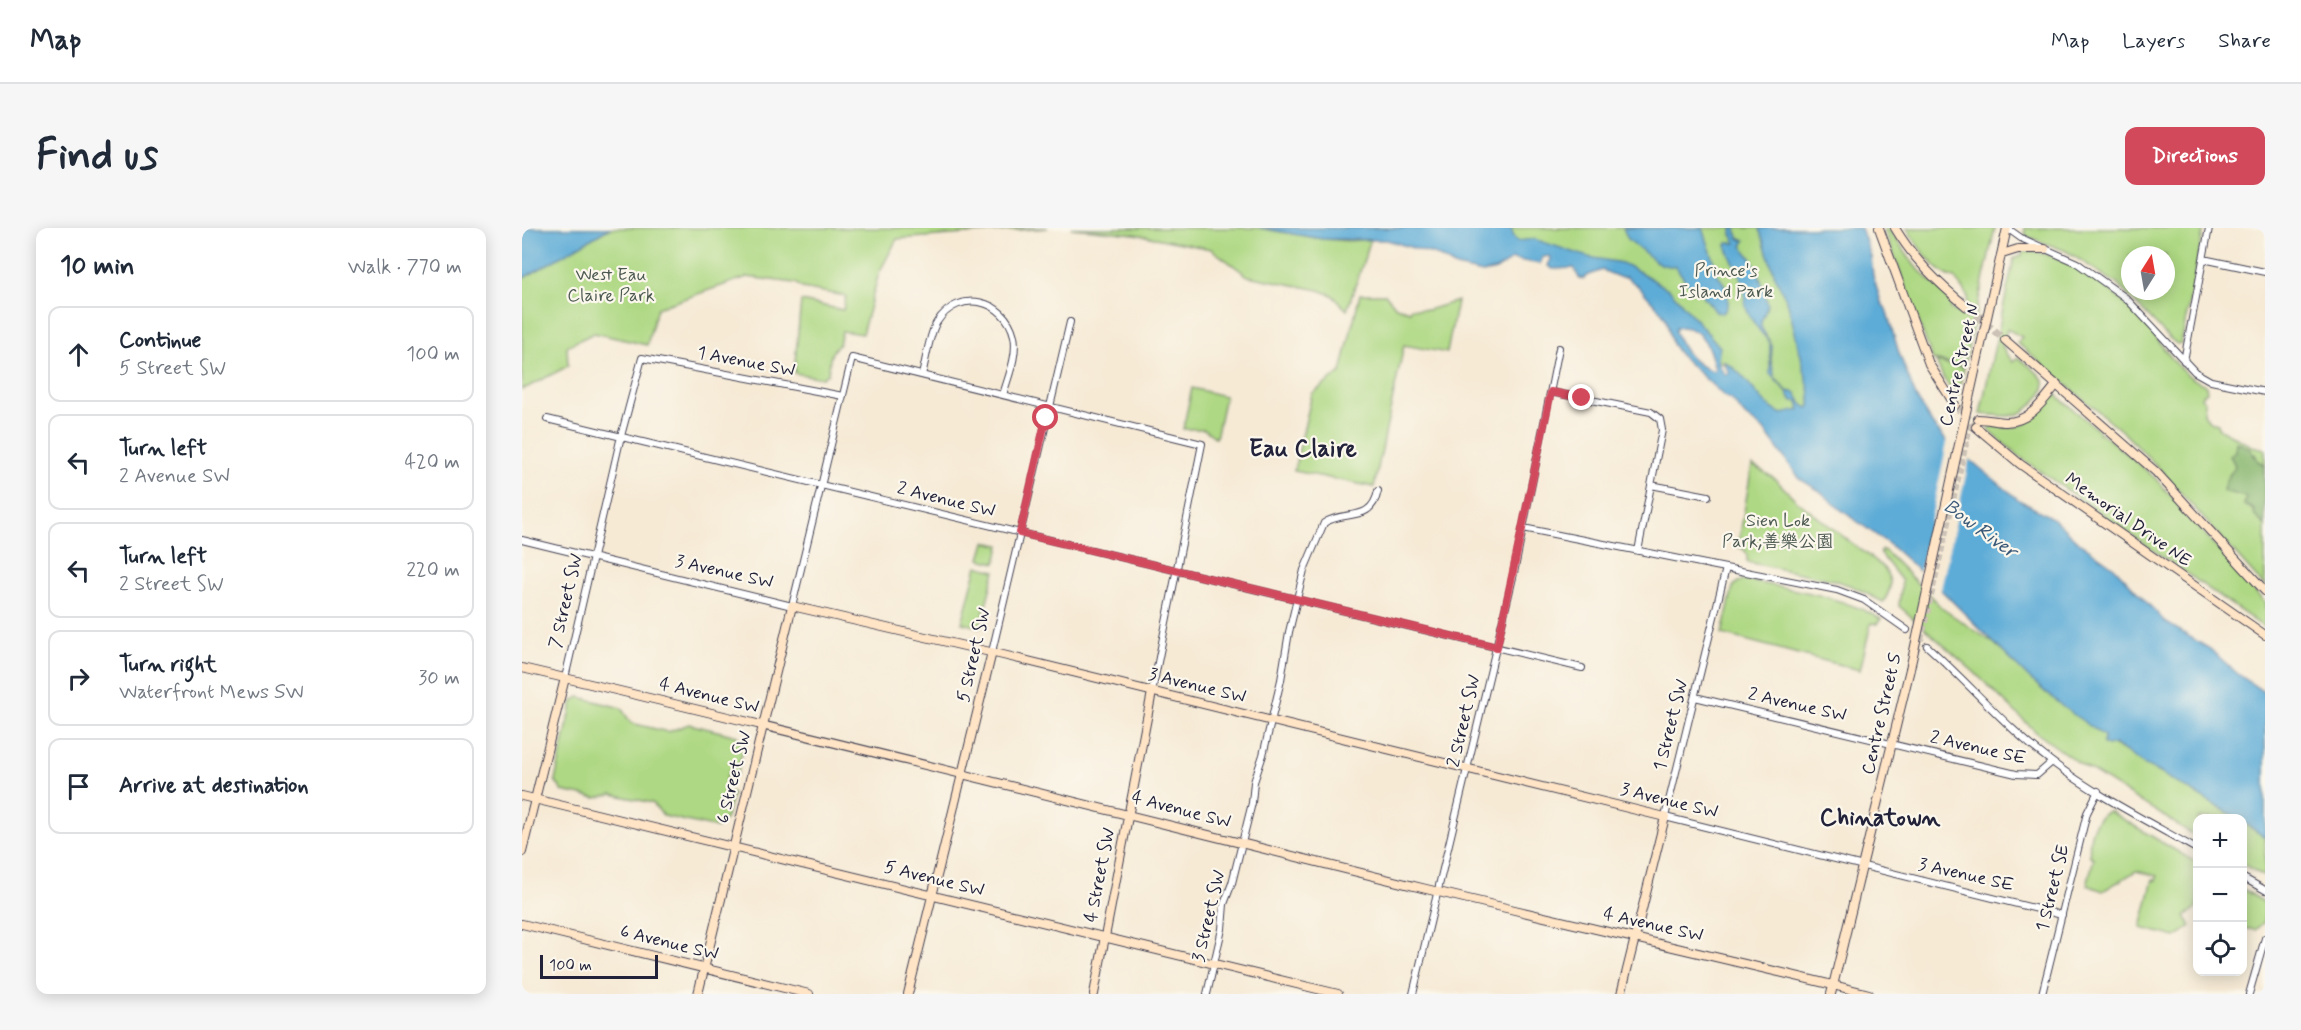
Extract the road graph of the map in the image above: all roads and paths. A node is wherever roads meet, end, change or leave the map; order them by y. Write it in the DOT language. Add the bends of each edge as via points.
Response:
graph roads {
  1 [pos="1879,228"];
  2 [pos="1895,228"];
  3 [pos="2007,228"];
  4 [pos="2209,228"];
  5 [pos="2045,249"];
  6 [pos="2001,254"];
  7 [pos="2203,259"];
  8 [pos="2265,272"];
  9 [pos="1966,307"];
  10 [pos="1070,322"];
  11 [pos="2005,340"];
  12 [pos="1559,348"];
  13 [pos="642,357"];
  14 [pos="2184,361"];
  15 [pos="922,375"];
  16 [pos="2058,384"];
  17 [pos="1551,392"];
  18 [pos="2265,392"];
  19 [pos="1003,395"];
  20 [pos="843,396"];
  21 [pos="1955,405"];
  22 [pos="1050,406"];
  23 [pos="547,419"];
  24 [pos="621,436"];
  25 [pos="822,484"];
  26 [pos="1651,485"];
  27 [pos="1378,491"];
  28 [pos="1708,496"];
  29 [pos="1945,510"];
  30 [pos="1523,528"];
  31 [pos="1020,533"];
  32 [pos="522,540"];
  33 [pos="1638,551"];
  34 [pos="593,558"];
  35 [pos="1725,568"];
  36 [pos="1176,572"];
  37 [pos="2265,591"];
  38 [pos="1297,600"];
  39 [pos="792,606"];
  40 [pos="1907,630"];
  41 [pos="2265,635"];
  42 [pos="1927,646"];
  43 [pos="1497,647"];
  44 [pos="992,652"];
  45 [pos="522,668"];
  46 [pos="1582,668"];
  47 [pos="565,678"];
  48 [pos="1152,692"];
  49 [pos="1695,697"];
  50 [pos="1270,721"];
  51 [pos="763,726"];
  52 [pos="1893,743"];
  53 [pos="2052,762"];
  54 [pos="1468,769"];
  55 [pos="963,776"];
  56 [pos="2098,791"];
  57 [pos="522,796"];
  58 [pos="535,798"];
  59 [pos="1129,814"];
  60 [pos="1665,818"];
  61 [pos="1242,843"];
  62 [pos="2193,847"];
  63 [pos="734,848"];
  64 [pos="522,852"];
  65 [pos="1863,866"];
  66 [pos="2247,880"];
  67 [pos="2265,890"];
  68 [pos="1437,891"];
  69 [pos="933,896"];
  70 [pos="2062,915"];
  71 [pos="522,924"];
  72 [pos="1104,937"];
  73 [pos="1635,938"];
  74 [pos="2265,938"];
  75 [pos="1214,964"];
  76 [pos="704,968"];
  77 [pos="1832,989"];
  78 [pos="698,994"];
  79 [pos="809,994"];
  80 [pos="908,994"];
  81 [pos="1094,994"];
  82 [pos="1207,994"];
  83 [pos="1338,994"];
  84 [pos="1413,994"];
  85 [pos="1621,994"];
  86 [pos="1869,994"];
  87 [pos="2042,994"];
  88 [pos="2249,994"];
  1 -- 21 [label="main road" via="1929,364"];
  2 -- 9 [label="main road" via="1936,282"];
  3 -- 5 [label="street"];
  3 -- 6 [label="main road, Centre Street N"];
  4 -- 7 [label="street"];
  5 -- 6 [label="main road" via="2018,249"];
  5 -- 14 [label="street" via="2077,263 2126,298"];
  6 -- 29 [label="main road, Centre Street N, bridge"];
  7 -- 8 [label="street"];
  7 -- 14 [label="street"];
  10 -- 22 [label="street, 5 Street SW"];
  11 -- 16 [label="main road, Memorial Drive NE"];
  12 -- 17 [label="street, 2 Street SW"];
  13 -- 20 [label="street, 1 Avenue SW"];
  13 -- 24 [label="street, 7 Street SW"];
  14 -- 18 [label="street" via="2211,381"];
  15 -- 19 [label="street"];
  15 -- 19 [label="street" via="942,315 971,301 984,303 997,308 1014,335 1015,348"];
  15 -- 20 [label="street, 6 Street SW" via="852,358"];
  16 -- 37 [label="main road, Memorial Drive NE" via="2156,472"];
  16 -- 41 [label="main road, Memorial Drive NE" via="2036,410 2020,420 1977,423 2020,464"];
  17 -- 26 [label="street" via="1658,416 1662,430"];
  17 -- 30 [label="street, 2 Street SW"];
  19 -- 22 [label="street"];
  20 -- 25 [label="street, 6 Street SW"];
  22 -- 31 [label="street, 5 Street SW"];
  22 -- 36 [label="street, 4 Street SW" via="1202,444"];
  23 -- 24 [label="street, 2 Avenue SW"];
  24 -- 25 [label="street, 2 Avenue SW"];
  24 -- 34 [label="street, 7 Street SW"];
  25 -- 31 [label="street, 2 Avenue SW"];
  25 -- 39 [label="street, 6 Street SW"];
  26 -- 28 [label="street"];
  26 -- 33 [label="street"];
  27 -- 38 [label="street, 3 Street SW" via="1374,503 1365,511 1324,523 1304,570"];
  29 -- 52 [label="main road, Centre Street S, bridge"];
  30 -- 33 [label="street"];
  30 -- 43 [label="street, 2 Street SW"];
  31 -- 36 [label="street, 2 Avenue SW"];
  31 -- 44 [label="street, 5 Street SW"];
  32 -- 34 [label="street, 3 Avenue SW"];
  33 -- 35 [label="street"];
  34 -- 39 [label="street, 3 Avenue SW"];
  34 -- 47 [label="street, 7 Street SW"];
  35 -- 40 [label="street" via="1837,590 1864,600"];
  35 -- 49 [label="street, 1 Street SW"];
  36 -- 38 [label="street, 2 Avenue SW"];
  36 -- 48 [label="street, 4 Street SW"];
  38 -- 43 [label="street, 2 Avenue SW"];
  38 -- 50 [label="street, 3 Street SW"];
  39 -- 44 [label="main road, 3 Avenue SW"];
  39 -- 51 [label="main road, 6 Street SW"];
  42 -- 53 [label="street" via="1995,714"];
  43 -- 46 [label="street, 2 Avenue SW"];
  43 -- 54 [label="street, 2 Street SW"];
  44 -- 48 [label="main road, 3 Avenue SW"];
  44 -- 55 [label="main road, 5 Street SW"];
  45 -- 47 [label="main road, 4 Avenue SW"];
  47 -- 51 [label="main road, 4 Avenue SW"];
  47 -- 58 [label="main road, 7 Street SW"];
  48 -- 50 [label="main road, 3 Avenue SW"];
  48 -- 59 [label="main road, 4 Street SW"];
  49 -- 52 [label="street, 2 Avenue SW"];
  49 -- 60 [label="street, 1 Street SW"];
  50 -- 54 [label="main road, 3 Avenue SW"];
  50 -- 61 [label="street, 3 Street SW"];
  51 -- 55 [label="main road, 4 Avenue SW"];
  51 -- 63 [label="main road, 6 Street SW"];
  52 -- 53 [label="street, 2 Avenue SE" via="2030,776 2041,773"];
  52 -- 65 [label="main road, Centre Street S"];
  53 -- 56 [label="street"];
  54 -- 60 [label="main road, 3 Avenue SW"];
  54 -- 68 [label="street, 2 Street SW"];
  55 -- 59 [label="main road, 4 Avenue SW"];
  55 -- 69 [label="main road, 5 Street SW"];
  56 -- 62 [label="street"];
  56 -- 70 [label="street, 1 Street SE" via="2087,813"];
  57 -- 58 [label="main road, 5 Avenue SW"];
  58 -- 63 [label="main road, 5 Avenue SW"];
  58 -- 64 [label="main road, 7 Street SW"];
  59 -- 61 [label="main road, 4 Avenue SW"];
  59 -- 72 [label="main road, 4 Street SW"];
  60 -- 65 [label="street, 3 Avenue SW"];
  60 -- 73 [label="main road, 1 Street SW"];
  61 -- 68 [label="main road, 4 Avenue SW"];
  61 -- 75 [label="street, 3 Street SW" via="1224,904"];
  63 -- 69 [label="main road, 5 Avenue SW"];
  63 -- 76 [label="main road, 6 Street SW"];
  65 -- 70 [label="street, 3 Avenue SE"];
  65 -- 77 [label="main road, Centre Street S"];
  66 -- 67 [label="street"];
  68 -- 73 [label="main road, 4 Avenue SW"];
  68 -- 84 [label="street, 2 Street SW"];
  69 -- 72 [label="main road, 5 Avenue SW"];
  69 -- 80 [label="main road, 5 Street SW"];
  70 -- 87 [label="street, 1 Street SE"];
  71 -- 76 [label="main road, 6 Avenue SW"];
  72 -- 75 [label="main road, 5 Avenue SW"];
  72 -- 81 [label="main road, 4 Street SW"];
  73 -- 77 [label="main road, 4 Avenue SW"];
  73 -- 85 [label="main road, 1 Street SW"];
  74 -- 88 [label="street"];
  75 -- 82 [label="street, 3 Street SW"];
  75 -- 83 [label="main road, 5 Avenue SW"];
  76 -- 78 [label="main road, 6 Street SW"];
  76 -- 79 [label="main road, 6 Avenue SW"];
  77 -- 86 [label="main road, 4 Avenue SW"];
}
